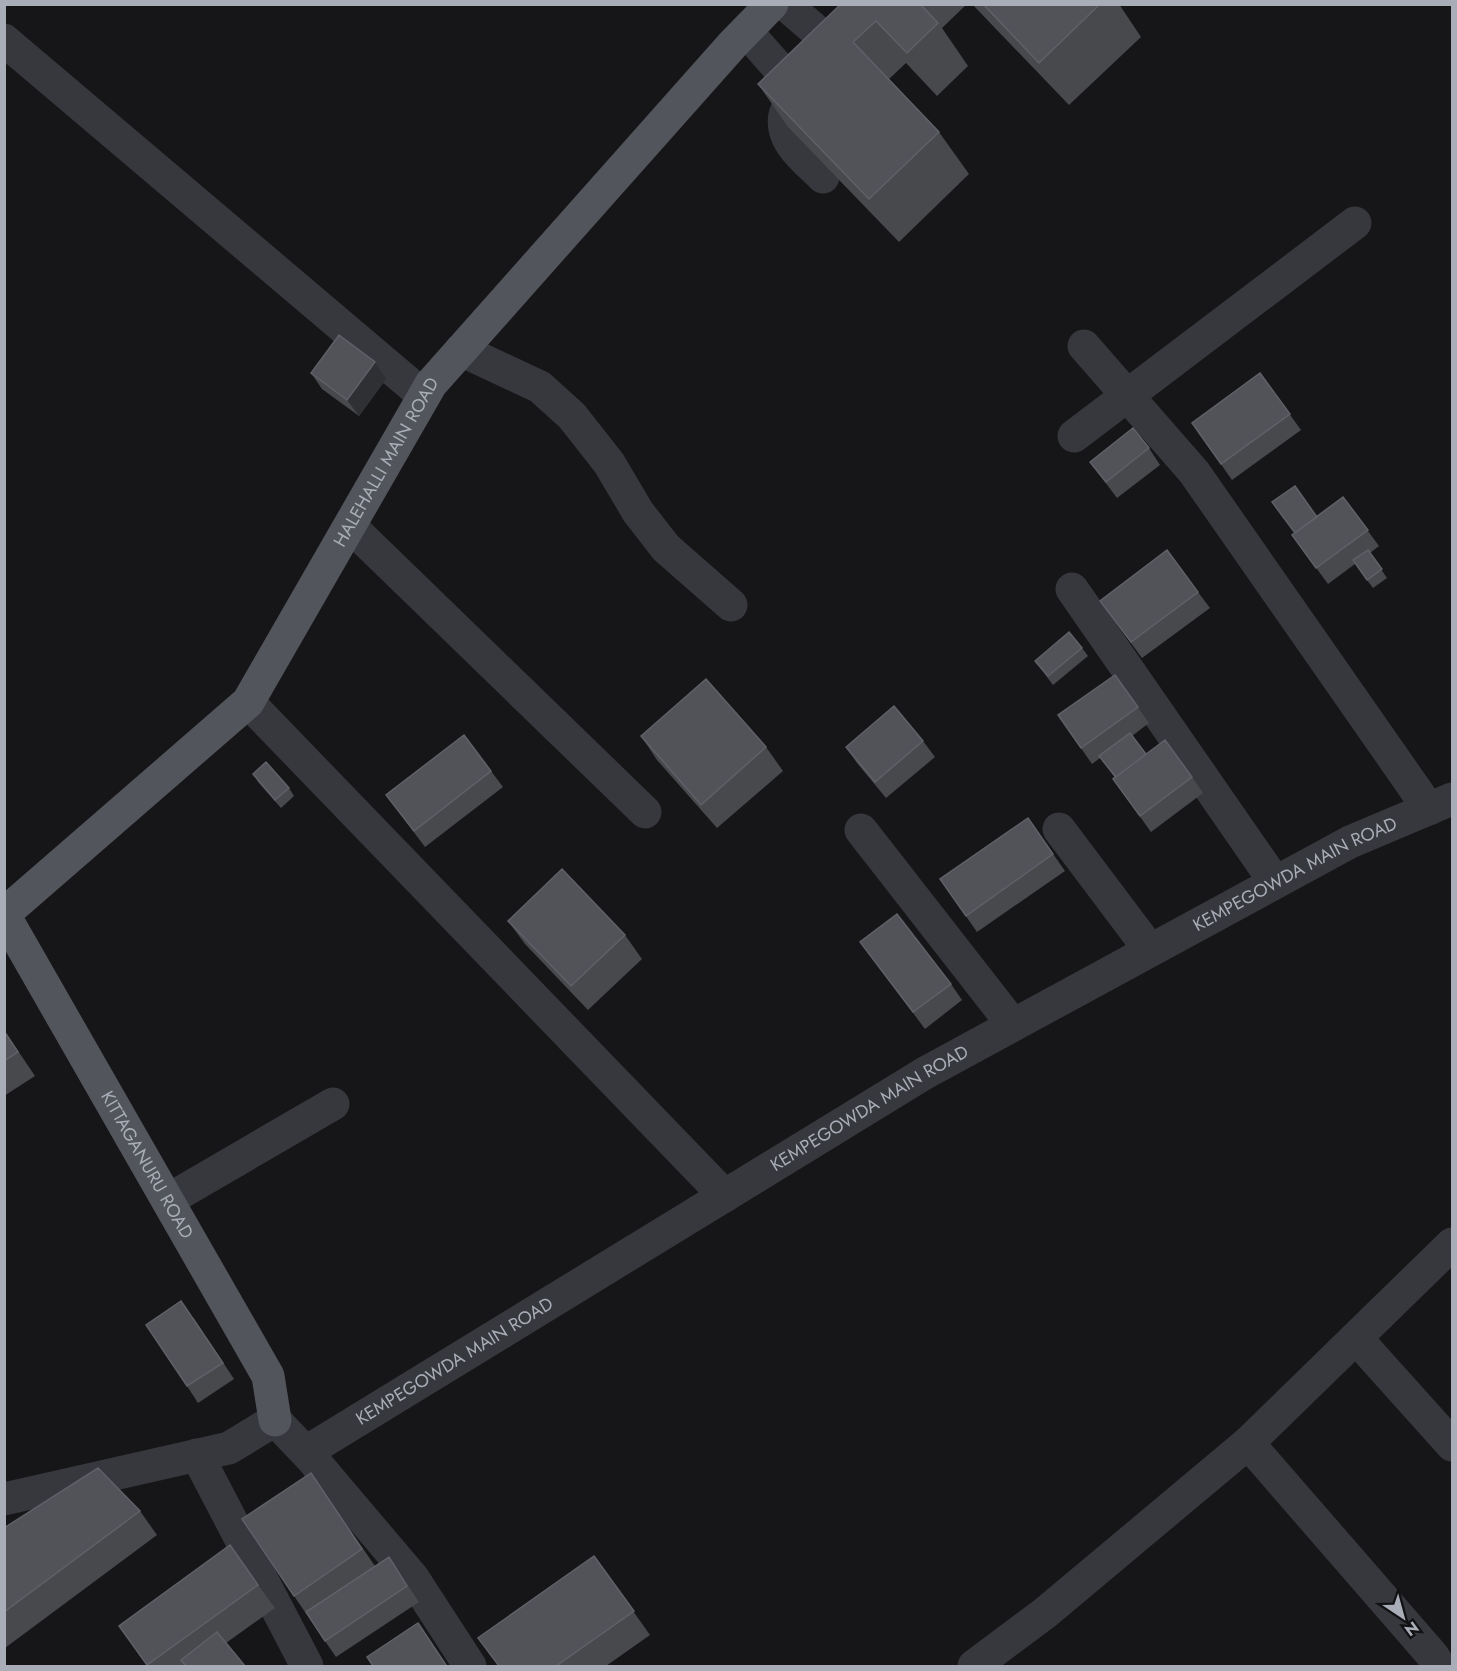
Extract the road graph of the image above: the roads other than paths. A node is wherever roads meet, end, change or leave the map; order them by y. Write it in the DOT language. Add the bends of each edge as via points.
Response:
graph roads {
  1 [pos="772,4"];
  2 [pos="785,4"];
  3 [pos="882,4"];
  4 [pos="746,32"];
  5 [pos="4,40"];
  6 [pos="824,177"];
  7 [pos="1355,223"];
  8 [pos="1084,346"];
  9 [pos="461,350"];
  10 [pos="424,396"];
  11 [pos="1128,396"];
  12 [pos="1074,436"];
  13 [pos="350,526"];
  14 [pos="1072,589"];
  15 [pos="731,605"];
  16 [pos="248,702"];
  17 [pos="1441,804"];
  18 [pos="645,812"];
  19 [pos="1059,829"];
  20 [pos="861,830"];
  21 [pos="1275,882"];
  22 [pos="4,914"];
  23 [pos="1150,950"];
  24 [pos="1013,1025"];
  25 [pos="333,1104"];
  26 [pos="724,1196"];
  27 [pos="168,1200"];
  28 [pos="1452,1244"];
  29 [pos="1356,1338"];
  30 [pos="275,1420"];
  31 [pos="1248,1443"];
  32 [pos="1452,1445"];
  33 [pos="306,1452"];
  34 [pos="197,1455"];
  35 [pos="8,1491"];
  36 [pos="307,1666"];
  37 [pos="470,1666"];
  38 [pos="974,1666"];
  39 [pos="1439,1666"];
  1 -- 4 [label="main road, HALEHALLI MAIN ROAD"];
  2 -- 3 [label="street" via="829,42 841,42"];
  4 -- 6 [label="street" via="798,90 785,113 783,129"];
  4 -- 9 [label="main road, HALEHALLI MAIN ROAD"];
  5 -- 10 [label="street"];
  7 -- 11 [label="street"];
  8 -- 11 [label="street"];
  9 -- 10 [label="main road, HALEHALLI MAIN ROAD"];
  9 -- 15 [label="street" via="540,387 572,416 666,548"];
  10 -- 13 [label="main road, HALEHALLI MAIN ROAD"];
  11 -- 12 [label="street"];
  11 -- 17 [label="street" via="1194,472"];
  13 -- 16 [label="main road, HALEHALLI MAIN ROAD"];
  13 -- 18 [label="street"];
  14 -- 21 [label="street"];
  16 -- 22 [label="main road, HALEHALLI MAIN ROAD"];
  16 -- 26 [label="street"];
  17 -- 21 [label="street, KEMPEGOWDA MAIN ROAD" via="1350,842"];
  19 -- 23 [label="street"];
  20 -- 24 [label="street"];
  21 -- 23 [label="street, KEMPEGOWDA MAIN ROAD"];
  22 -- 27 [label="main road, KITTAGANURU ROAD"];
  23 -- 24 [label="street, KEMPEGOWDA MAIN ROAD"];
  24 -- 26 [label="street, KEMPEGOWDA MAIN ROAD" via="925,1073"];
  25 -- 27 [label="street"];
  26 -- 33 [label="street, KEMPEGOWDA MAIN ROAD"];
  27 -- 30 [label="main road, KITTAGANURU ROAD" via="268,1376"];
  28 -- 29 [label="street"];
  29 -- 31 [label="street"];
  29 -- 32 [label="street"];
  30 -- 33 [label="street"];
  30 -- 34 [label="street" via="229,1448"];
  31 -- 38 [label="street" via="1045,1613"];
  31 -- 39 [label="street"];
  33 -- 37 [label="street" via="413,1578"];
  34 -- 35 [label="street"];
  34 -- 36 [label="street"];
}
